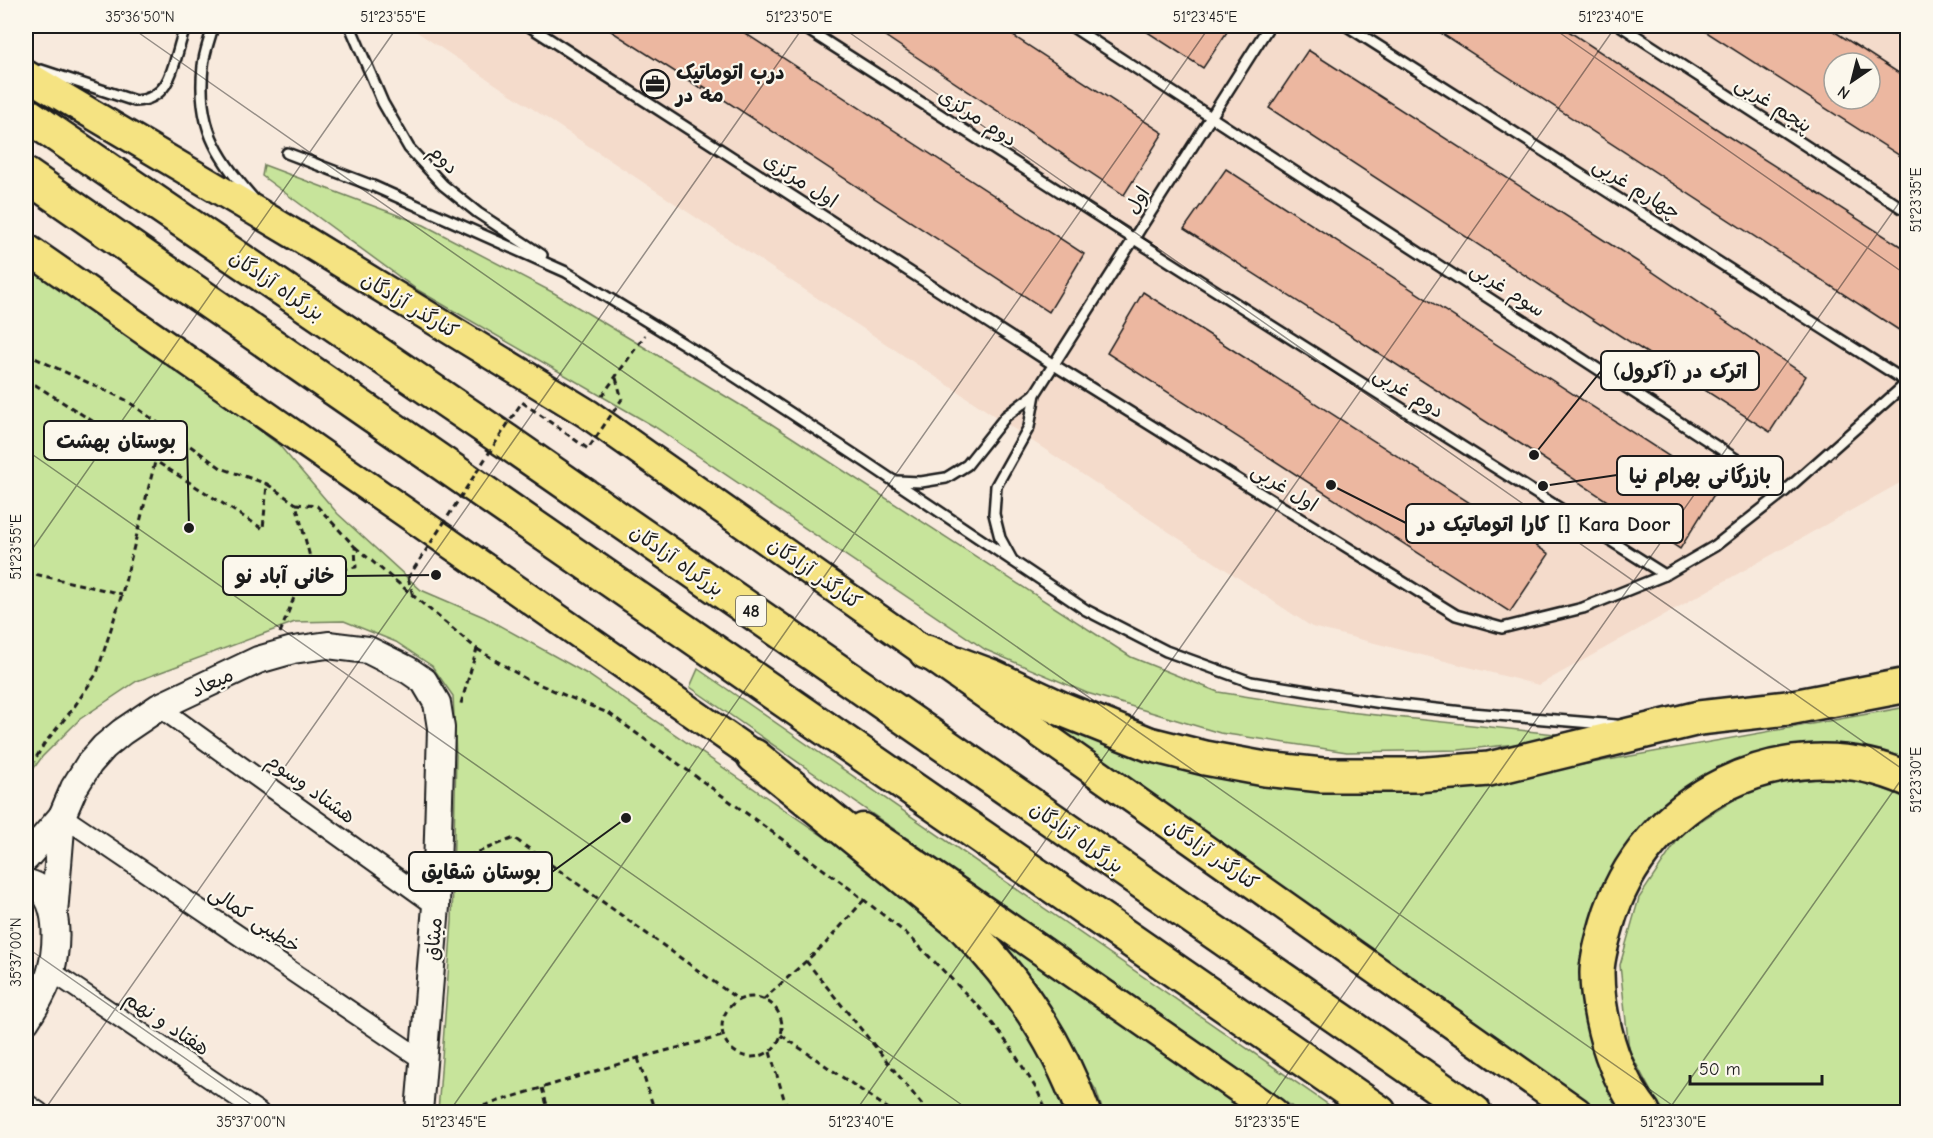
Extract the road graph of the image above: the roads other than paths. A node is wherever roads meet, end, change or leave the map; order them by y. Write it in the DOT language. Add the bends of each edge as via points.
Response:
graph roads {
  1 [pos="186,26"];
  2 [pos="213,26"];
  3 [pos="350,26"];
  4 [pos="529,26"];
  5 [pos="802,26"];
  6 [pos="1071,26"];
  7 [pos="1269,26"];
  8 [pos="1347,26"];
  9 [pos="1621,26"];
  10 [pos="26,64"];
  11 [pos="26,75"];
  12 [pos="26,114"];
  13 [pos="1211,117"];
  14 [pos="287,153"];
  15 [pos="26,175"];
  16 [pos="1908,212"];
  17 [pos="299,237"];
  18 [pos="1134,239"];
  19 [pos="26,248"];
  20 [pos="566,272"];
  21 [pos="1054,365"];
  22 [pos="1907,382"];
  23 [pos="1035,394"];
  24 [pos="894,480"];
  25 [pos="1785,491"];
  26 [pos="1012,561"];
  27 [pos="1665,575"];
  28 [pos="926,652"];
  29 [pos="408,670"];
  30 [pos="1908,685"];
  31 [pos="159,707"];
  32 [pos="1699,718"];
  33 [pos="1633,724"];
  34 [pos="1622,725"];
  35 [pos="754,756"];
  36 [pos="1908,779"];
  37 [pos="62,816"];
  38 [pos="26,858"];
  39 [pos="26,883"];
  40 [pos="436,906"];
  41 [pos="54,914"];
  42 [pos="51,972"];
  43 [pos="26,1021"];
  44 [pos="423,1060"];
  45 [pos="26,1103"];
  46 [pos="39,1113"];
  47 [pos="259,1113"];
  48 [pos="419,1113"];
  49 [pos="1083,1113"];
  50 [pos="1273,1113"];
  51 [pos="1380,1113"];
  52 [pos="1474,1113"];
  53 [pos="1577,1113"];
  54 [pos="1643,1113"];
  1 -- 10 [label="lane" via="167,82 147,101 127,99"];
  2 -- 17 [label="lane" via="203,65 207,128 225,164 244,188"];
  3 -- 20 [label="lane, دوم" via="383,103 409,148 443,185 478,213"];
  4 -- 21 [label="lane, اول مرکزی"];
  5 -- 18 [label="lane, دوم مرکزی"];
  6 -- 13 [label="lane, سوم غربی"];
  7 -- 13 [label="lane, اول"];
  8 -- 22 [label="lane, چهارم غربی"];
  9 -- 16 [label="lane, پنجم غربی"];
  11 -- 17 [label="main road, کنارگذر آزادگان"];
  12 -- 52 [label="highway, بزرگراه آزادگان / 48" via="506,441"];
  13 -- 18 [label="lane, اول"];
  13 -- 25 [label="lane, سوم غربی"];
  14 -- 20 [label="lane" via="373,186"];
  15 -- 51 [label="highway"];
  17 -- 28 [label="main road, کنارگذر آزادگان" via="588,414"];
  18 -- 21 [label="lane, اول"];
  18 -- 27 [label="lane, دوم غربی"];
  19 -- 35 [label="main road"];
  20 -- 24 [label="lane"];
  21 -- 23 [label="lane, اول"];
  21 -- 27 [label="lane, اول غربی" via="1456,615 1502,627 1583,608"];
  22 -- 25 [label="lane"];
  23 -- 24 [label="lane, اول" via="1006,416 967,465 946,478 921,482"];
  23 -- 26 [label="lane, اول" via="1029,427 996,486 994,514"];
  24 -- 26 [label="lane"];
  25 -- 27 [label="lane" via="1715,546"];
  26 -- 34 [label="lane" via="1086,610 1166,651 1251,682 1382,703"];
  28 -- 32 [label="highway" via="1149,744 1265,769 1322,775 1416,775 1489,769"];
  28 -- 53 [label="main road, کنارگذر آزادگان"];
  29 -- 31 [label="street, میعاد" via="368,650 328,645 293,650 258,660"];
  29 -- 40 [label="street, میثاق" via="424,681 437,703 441,728"];
  30 -- 32 [label="highway" via="1788,708"];
  31 -- 37 [label="street, میعاد" via="104,747 74,788"];
  31 -- 40 [label="street, هشتاد وسوم"];
  32 -- 33 [label="lane"];
  35 -- 49 [label="highway" via="980,944 1008,975 1044,1031 1074,1087"];
  35 -- 50 [label="main road" via="940,880"];
  36 -- 54 [label="highway" via="1838,762 1795,762 1766,768 1742,775 1698,799 1675,815 1642,853 1615,898 1597,970 1598,1001 1611,1055"];
  37 -- 38 [label="street"];
  37 -- 41 [label="street"];
  37 -- 44 [label="street, خطیبی کمالی"];
  39 -- 41 [label="street" via="41,889"];
  40 -- 44 [label="street, میثاق"];
  41 -- 42 [label="street"];
  42 -- 43 [label="street"];
  42 -- 47 [label="street, هفتاد و نهم"];
  44 -- 48 [label="street, میثاق"];
  45 -- 46 [label="street"];
}
